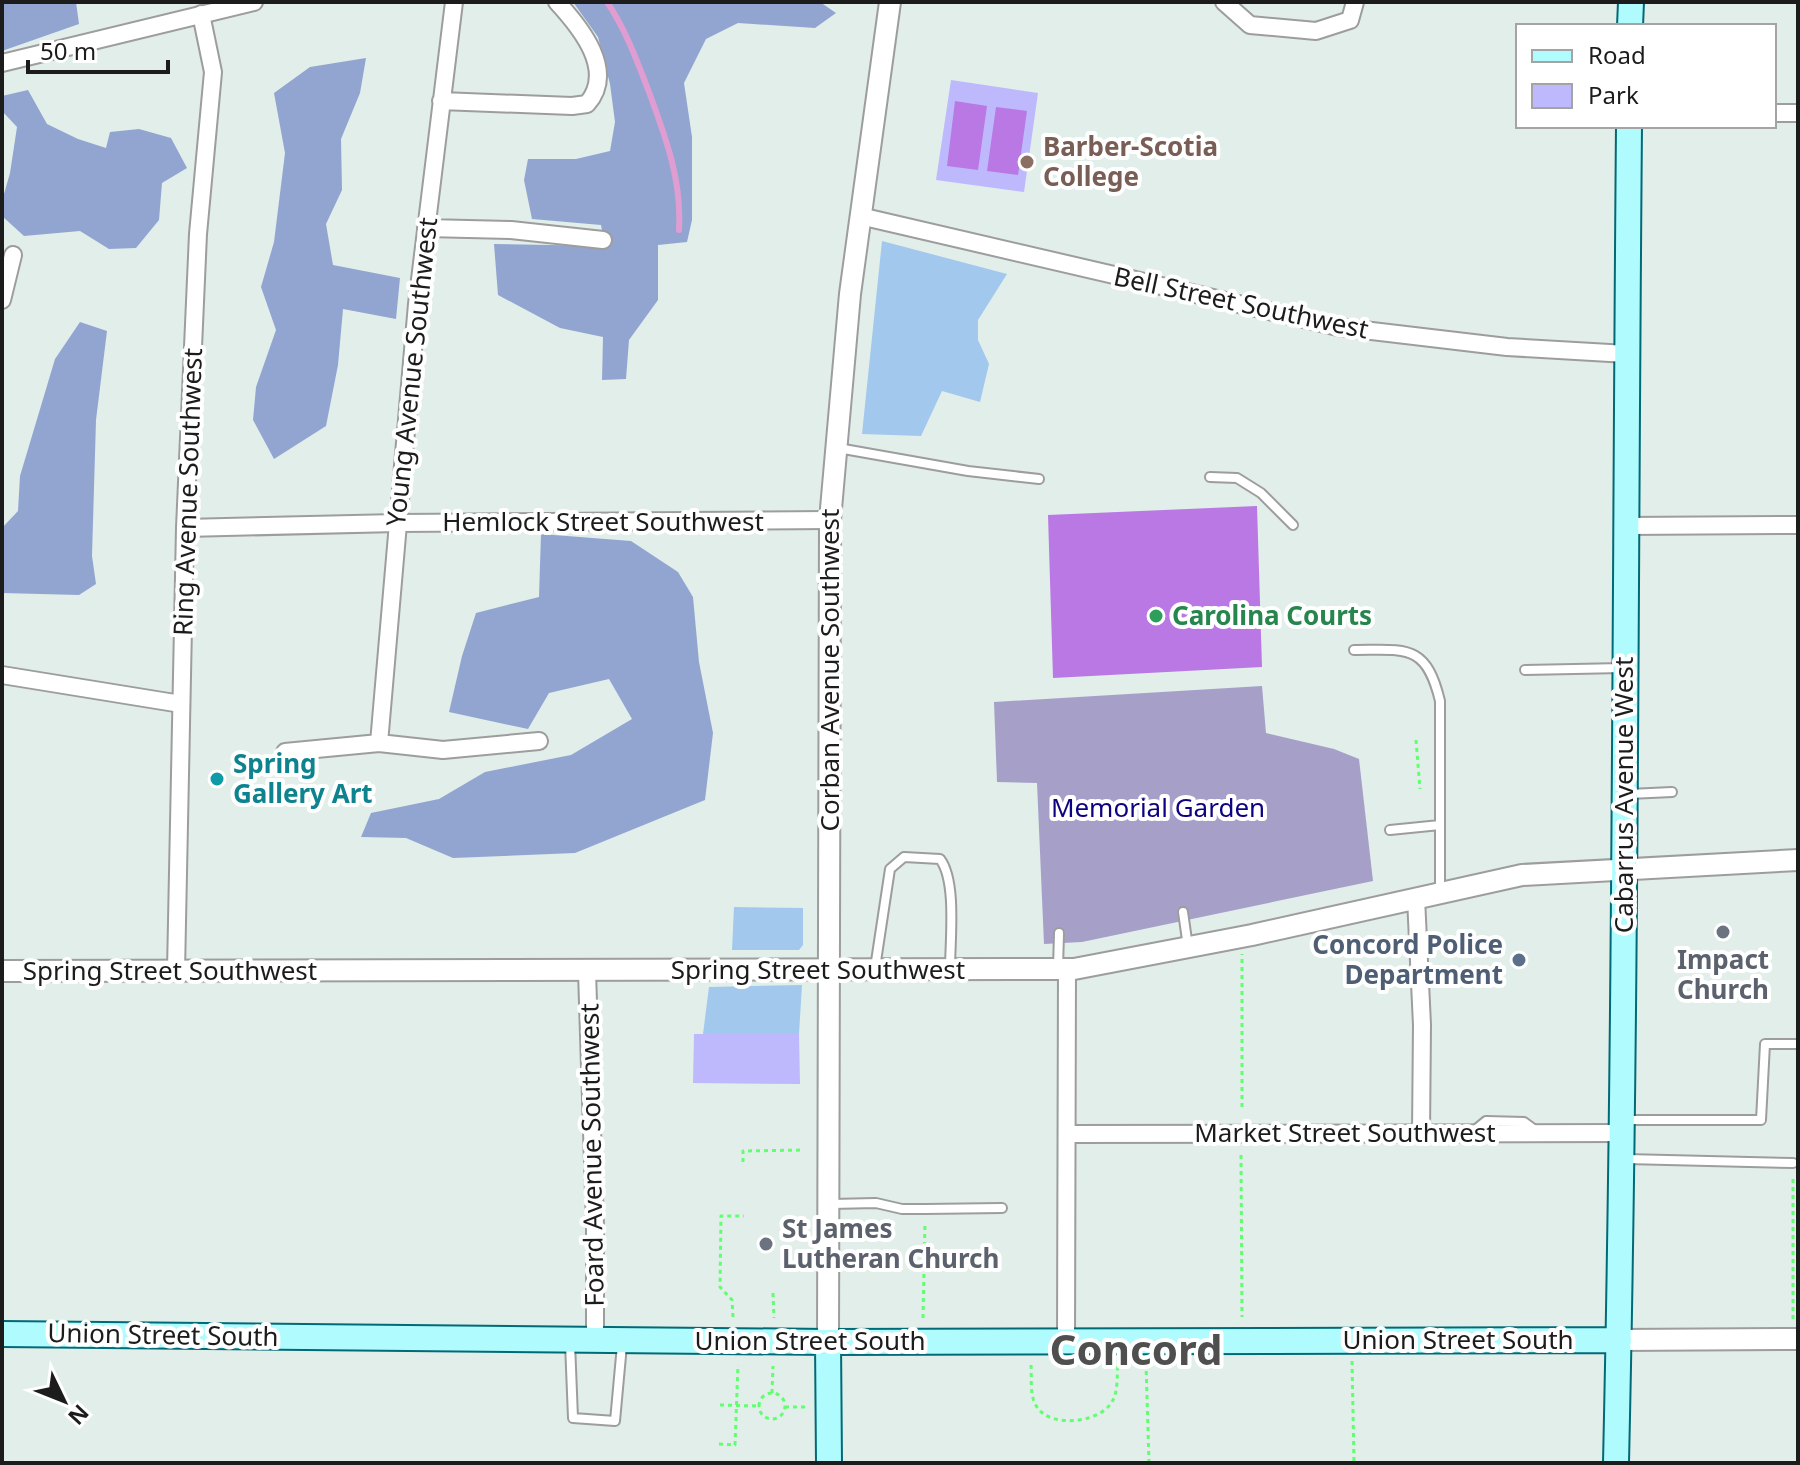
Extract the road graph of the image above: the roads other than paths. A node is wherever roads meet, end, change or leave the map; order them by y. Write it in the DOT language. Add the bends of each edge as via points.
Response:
graph roads {
  1 [pos="254,2"];
  2 [pos="454,2"];
  3 [pos="557,2"];
  4 [pos="890,2"];
  5 [pos="1224,2"];
  6 [pos="1355,2"];
  7 [pos="1631,2"];
  8 [pos="201,14"];
  9 [pos="1630,24"];
  10 [pos="2,63"];
  11 [pos="441,101"];
  12 [pos="1776,113"];
  13 [pos="1798,113"];
  14 [pos="1629,128"];
  15 [pos="860,216"];
  16 [pos="426,228"];
  17 [pos="603,240"];
  18 [pos="13,255"];
  19 [pos="2,300"];
  20 [pos="1627,354"];
  21 [pos="835,447"];
  22 [pos="1210,477"];
  23 [pos="1039,479"];
  24 [pos="830,520"];
  25 [pos="397,523"];
  26 [pos="1293,525"];
  27 [pos="1798,525"];
  28 [pos="1624,526"];
  29 [pos="185,528"];
  30 [pos="1354,650"];
  31 [pos="1624,668"];
  32 [pos="1525,670"];
  33 [pos="2,675"];
  34 [pos="181,704"];
  35 [pos="539,741"];
  36 [pos="379,743"];
  37 [pos="285,752"];
  38 [pos="1672,792"];
  39 [pos="1624,795"];
  40 [pos="1440,825"];
  41 [pos="1390,830"];
  42 [pos="1798,860"];
  43 [pos="1623,869"];
  44 [pos="1440,893"];
  45 [pos="1416,898"];
  46 [pos="1183,912"];
  47 [pos="1059,933"];
  48 [pos="1188,947"];
  49 [pos="829,970"];
  50 [pos="875,970"];
  51 [pos="950,970"];
  52 [pos="1063,970"];
  53 [pos="2,971"];
  54 [pos="176,971"];
  55 [pos="587,971"];
  56 [pos="1798,1044"];
  57 [pos="1623,1126"];
  58 [pos="1421,1133"];
  59 [pos="1067,1134"];
  60 [pos="1622,1159"];
  61 [pos="1793,1163"];
  62 [pos="828,1204"];
  63 [pos="1002,1208"];
  64 [pos="2,1334"];
  65 [pos="570,1339"];
  66 [pos="1795,1339"];
  67 [pos="595,1340"];
  68 [pos="622,1340"];
  69 [pos="1619,1340"];
  70 [pos="1066,1341"];
  71 [pos="828,1342"];
  72 [pos="829,1463"];
  73 [pos="1616,1463"];
  1 -- 8 [label="street"];
  2 -- 11 [label="street, Young Avenue Southwest"];
  3 -- 11 [label="street" via="577,23 596,60 600,79 587,104"];
  4 -- 15 [label="street, Corban Avenue Southwest"];
  5 -- 6 [label="street" via="1250,25 1316,31 1350,20"];
  7 -- 9 [label="main road"];
  8 -- 10 [label="street"];
  8 -- 29 [label="street, Ring Avenue Southwest" via="213,72 198,234"];
  11 -- 16 [label="street, Young Avenue Southwest"];
  12 -- 13 [label="street"];
  14 -- 20 [label="main road, Cabarrus Avenue West"];
  15 -- 20 [label="street, Bell Street Southwest" via="1338,327 1507,347"];
  15 -- 21 [label="street, Corban Avenue Southwest"];
  16 -- 17 [label="street"];
  16 -- 25 [label="street, Young Avenue Southwest"];
  18 -- 19 [label="street"];
  20 -- 28 [label="main road, Cabarrus Avenue West"];
  21 -- 23 [label="lane"];
  21 -- 24 [label="street, Corban Avenue Southwest"];
  22 -- 26 [label="lane" via="1237,478"];
  24 -- 25 [label="street, Hemlock Street Southwest"];
  24 -- 49 [label="street, Corban Avenue Southwest"];
  25 -- 29 [label="street, Hemlock Street Southwest"];
  25 -- 36 [label="street, Young Avenue Southwest"];
  27 -- 28 [label="street"];
  28 -- 31 [label="main road, Cabarrus Avenue West"];
  29 -- 34 [label="street, Ring Avenue Southwest"];
  30 -- 40 [label="lane" via="1403,650 1429,667 1440,701"];
  31 -- 32 [label="lane"];
  31 -- 39 [label="main road, Cabarrus Avenue West"];
  33 -- 34 [label="street"];
  34 -- 54 [label="street, Ring Avenue Southwest"];
  35 -- 36 [label="street" via="443,750"];
  36 -- 37 [label="street"];
  38 -- 39 [label="lane"];
  39 -- 43 [label="main road, Cabarrus Avenue West"];
  40 -- 41 [label="lane"];
  40 -- 44 [label="lane"];
  42 -- 43 [label="street, Spring Street Southwest"];
  43 -- 44 [label="street, Spring Street Southwest" via="1522,875"];
  43 -- 57 [label="main road, Cabarrus Avenue West"];
  44 -- 45 [label="street, Spring Street Southwest"];
  45 -- 48 [label="street, Spring Street Southwest"];
  45 -- 58 [label="street"];
  46 -- 48 [label="lane"];
  47 -- 52 [label="lane"];
  48 -- 52 [label="street, Spring Street Southwest"];
  49 -- 50 [label="street, Spring Street Southwest"];
  49 -- 55 [label="street, Spring Street Southwest"];
  49 -- 62 [label="street, Corban Avenue Southwest"];
  50 -- 51 [label="street, Spring Street Southwest"];
  50 -- 51 [label="lane" via="890,869 904,857 940,859 945,866"];
  51 -- 52 [label="street, Spring Street Southwest"];
  52 -- 59 [label="street"];
  53 -- 54 [label="street, Spring Street Southwest"];
  54 -- 55 [label="street, Spring Street Southwest"];
  55 -- 67 [label="street, Foard Avenue Southwest"];
  56 -- 57 [label="lane" via="1765,1044 1761,1120"];
  57 -- 58 [label="street, Market Street Southwest" via="1539,1133"];
  57 -- 60 [label="main road, Cabarrus Avenue West"];
  58 -- 59 [label="street, Market Street Southwest"];
  59 -- 70 [label="street"];
  60 -- 61 [label="lane"];
  60 -- 69 [label="main road, Cabarrus Avenue West"];
  62 -- 63 [label="lane"];
  62 -- 71 [label="street, Corban Avenue Southwest"];
  64 -- 65 [label="main road, Union Street South"];
  65 -- 67 [label="main road, Union Street South"];
  65 -- 68 [label="lane" via="573,1418 615,1421"];
  66 -- 69 [label="street"];
  67 -- 68 [label="main road, Union Street South"];
  68 -- 71 [label="main road, Union Street South"];
  69 -- 70 [label="main road, Union Street South"];
  69 -- 73 [label="main road, Cabarrus Avenue West"];
  70 -- 71 [label="main road, Union Street South"];
  71 -- 72 [label="main road"];
}
